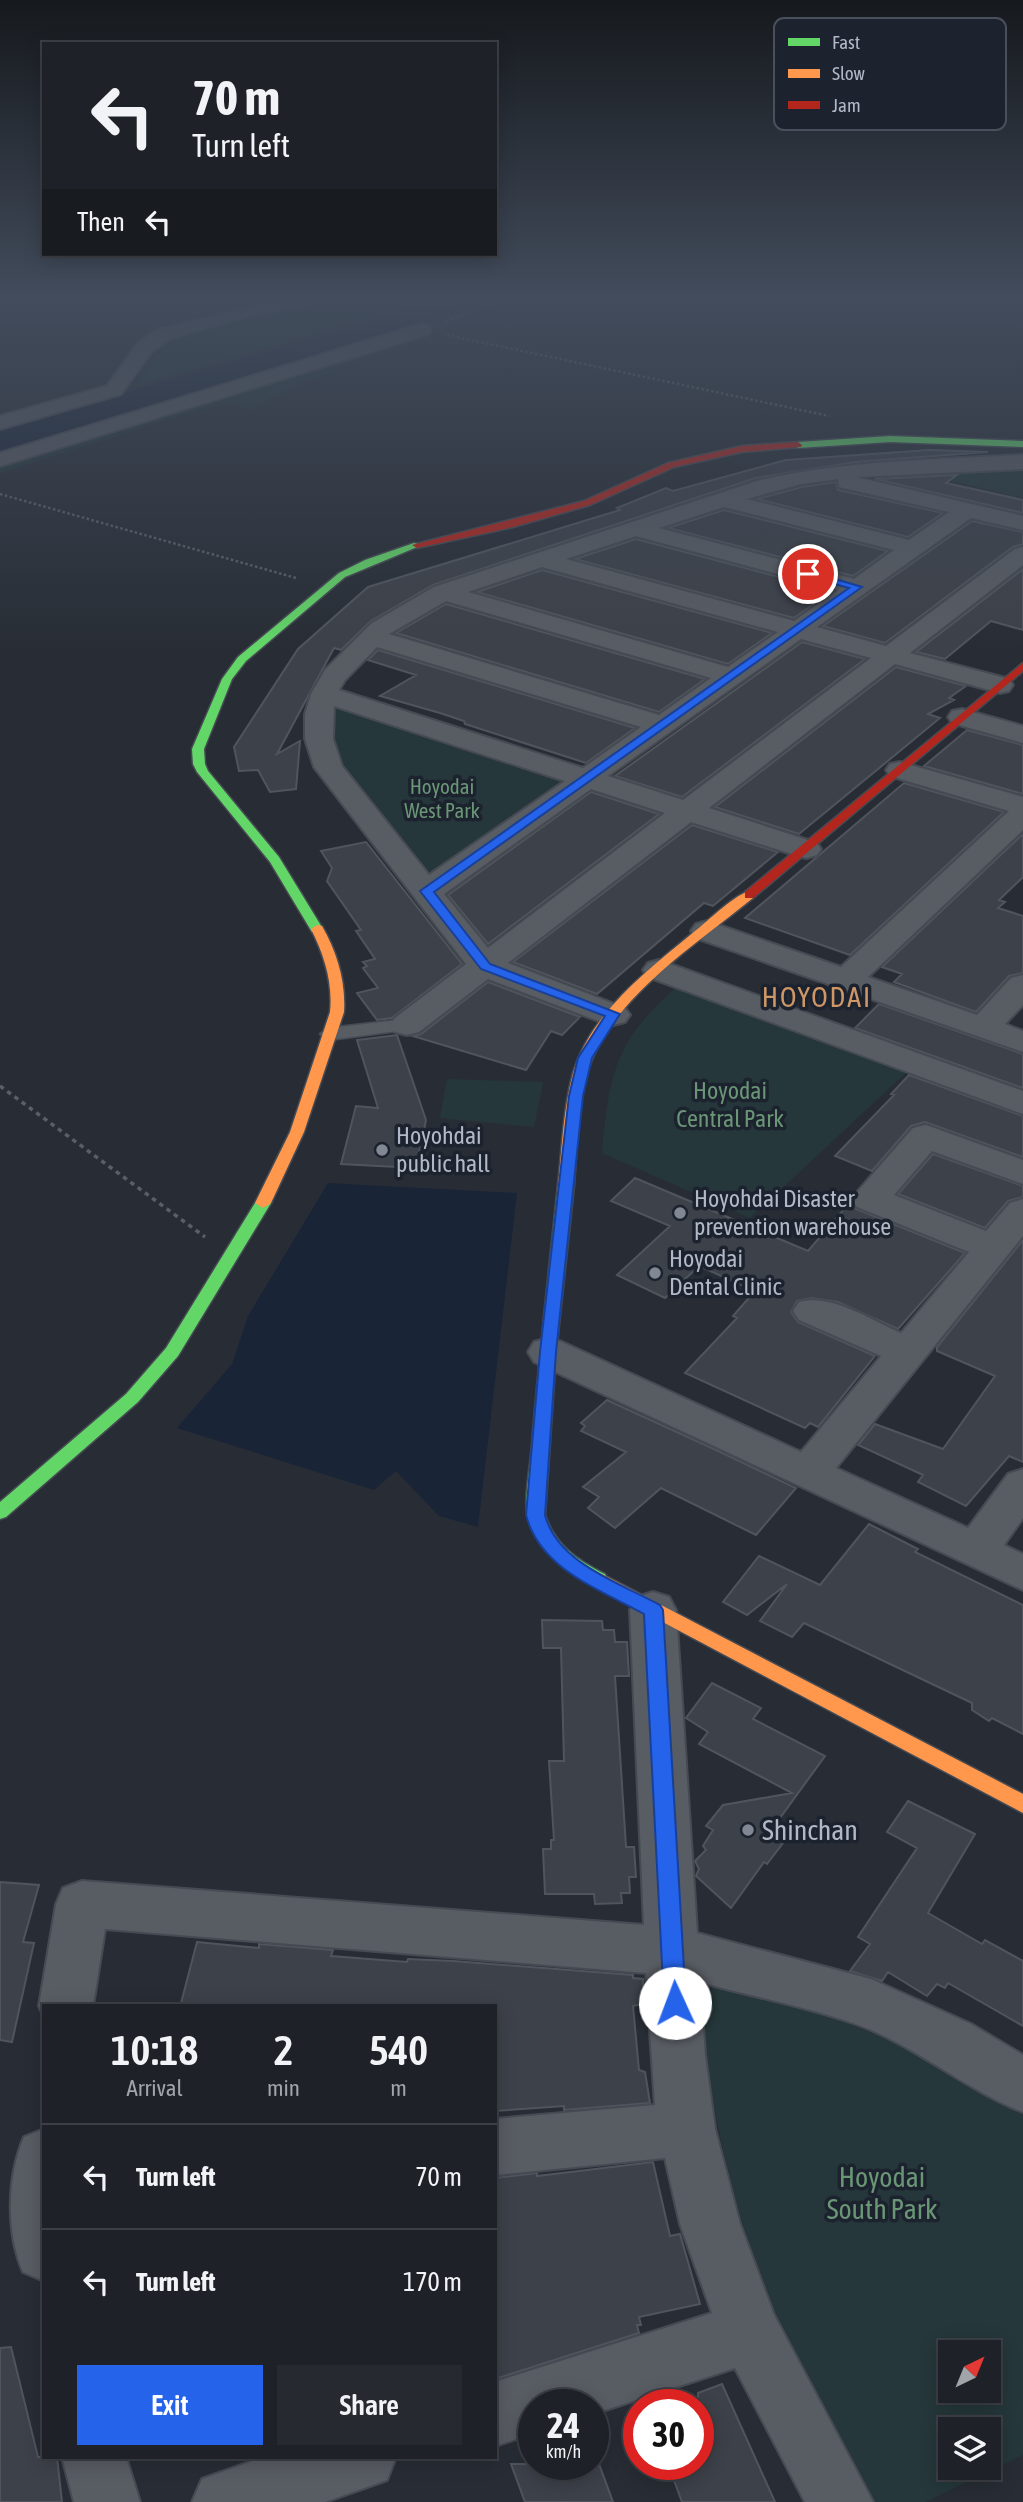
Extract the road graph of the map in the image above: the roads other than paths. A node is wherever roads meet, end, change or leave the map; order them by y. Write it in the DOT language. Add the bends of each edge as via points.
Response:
graph roads {
  1 [pos="28,415"];
  2 [pos="147,415"];
  3 [pos="0,423"];
  4 [pos="1023,443"];
  5 [pos="0,460"];
  6 [pos="1023,462"];
  7 [pos="818,475"];
  8 [pos="723,500"];
  9 [pos="967,510"];
  10 [pos="1023,523"];
  11 [pos="635,529"];
  12 [pos="913,548"];
  13 [pos="1023,554"];
  14 [pos="539,559"];
  15 [pos="857,587"];
  16 [pos="443,592"];
  17 [pos="796,630"];
  18 [pos="371,637"];
  19 [pos="891,656"];
  20 [pos="1023,666"];
  21 [pos="732,676"];
  22 [pos="1000,685"];
  23 [pos="324,694"];
  24 [pos="962,718"];
  25 [pos="662,725"];
  26 [pos="1023,735"];
  27 [pos="900,770"];
  28 [pos="587,778"];
  29 [pos="1023,806"];
  30 [pos="688,811"];
  31 [pos="1023,814"];
  32 [pos="806,849"];
  33 [pos="426,891"];
  34 [pos="707,931"];
  35 [pos="485,966"];
  36 [pos="659,970"];
  37 [pos="846,980"];
  38 [pos="1023,985"];
  39 [pos="613,1014"];
  40 [pos="407,1025"];
  41 [pos="983,1028"];
  42 [pos="329,1034"];
  43 [pos="1023,1042"];
  44 [pos="1023,1103"];
  45 [pos="1023,1173"];
  46 [pos="1023,1211"];
  47 [pos="993,1247"];
  48 [pos="813,1311"];
  49 [pos="548,1352"];
  50 [pos="907,1352"];
  51 [pos="808,1473"];
  52 [pos="1023,1485"];
  53 [pos="0,1512"];
  54 [pos="976,1551"];
  55 [pos="1023,1573"];
  56 [pos="653,1610"];
  57 [pos="1023,1804"];
  58 [pos="673,1951"];
  59 [pos="66,2004"];
  60 [pos="1023,2086"];
  61 [pos="686,2129"];
  62 [pos="497,2147"];
  63 [pos="750,2332"];
  64 [pos="497,2413"];
  65 [pos="95,2459"];
  66 [pos="358,2459"];
  67 [pos="107,2502"];
  68 [pos="225,2502"];
  69 [pos="840,2502"];
  1 -- 3 [label="street"];
  2 -- 5 [label="street"];
  4 -- 42 [label="street" via="890,439 742,449 704,456 648,473 587,503 399,550 342,575 242,659 227,679 198,749 199,764 294,888 317,931 333,966 339,996"];
  6 -- 7 [label="street" via="904,466"];
  7 -- 8 [label="street"];
  7 -- 9 [label="street"];
  8 -- 11 [label="street"];
  8 -- 12 [label="street"];
  9 -- 10 [label="street"];
  9 -- 12 [label="street"];
  11 -- 14 [label="street"];
  11 -- 15 [label="street"];
  12 -- 15 [label="street"];
  13 -- 19 [label="street"];
  14 -- 16 [label="street"];
  14 -- 17 [label="street"];
  15 -- 17 [label="street"];
  16 -- 18 [label="street"];
  16 -- 21 [label="street"];
  17 -- 19 [label="street"];
  17 -- 21 [label="street"];
  18 -- 23 [label="street" via="340,668"];
  18 -- 25 [label="street"];
  19 -- 22 [label="street"];
  19 -- 30 [label="street"];
  20 -- 22 [label="street"];
  21 -- 25 [label="street"];
  22 -- 24 [label="street"];
  23 -- 28 [label="street"];
  23 -- 33 [label="street" via="319,739 328,767"];
  24 -- 26 [label="street"];
  24 -- 27 [label="street"];
  25 -- 28 [label="street"];
  27 -- 29 [label="street"];
  27 -- 32 [label="street"];
  28 -- 30 [label="street"];
  28 -- 33 [label="street"];
  30 -- 32 [label="street"];
  30 -- 35 [label="street"];
  31 -- 37 [label="street"];
  32 -- 34 [label="street"];
  33 -- 35 [label="street"];
  34 -- 36 [label="street"];
  34 -- 37 [label="street"];
  35 -- 39 [label="street"];
  35 -- 40 [label="street"];
  36 -- 39 [label="street"];
  36 -- 44 [label="street"];
  37 -- 41 [label="street"];
  38 -- 41 [label="street"];
  39 -- 49 [label="street" via="585,1058 578,1086"];
  40 -- 42 [label="lane"];
  41 -- 43 [label="street"];
  42 -- 53 [label="street" via="278,1179 172,1352 132,1398"];
  45 -- 47 [label="street" via="926,1136 870,1199"];
  46 -- 47 [label="street"];
  47 -- 50 [label="street"];
  48 -- 50 [label="street"];
  49 -- 51 [label="street"];
  49 -- 56 [label="street" via="536,1515 540,1533 570,1564"];
  50 -- 51 [label="street"];
  51 -- 54 [label="street"];
  52 -- 54 [label="street"];
  54 -- 55 [label="street"];
  56 -- 57 [label="street"];
  56 -- 58 [label="street"];
  58 -- 59 [label="street" via="82,1904"];
  58 -- 60 [label="street" via="871,2004 951,2042"];
  58 -- 61 [label="street" via="677,2055"];
  61 -- 62 [label="street"];
  61 -- 63 [label="street" via="710,2224"];
  63 -- 64 [label="street"];
  63 -- 69 [label="street"];
  65 -- 67 [label="street"];
  66 -- 68 [label="street"];
}
